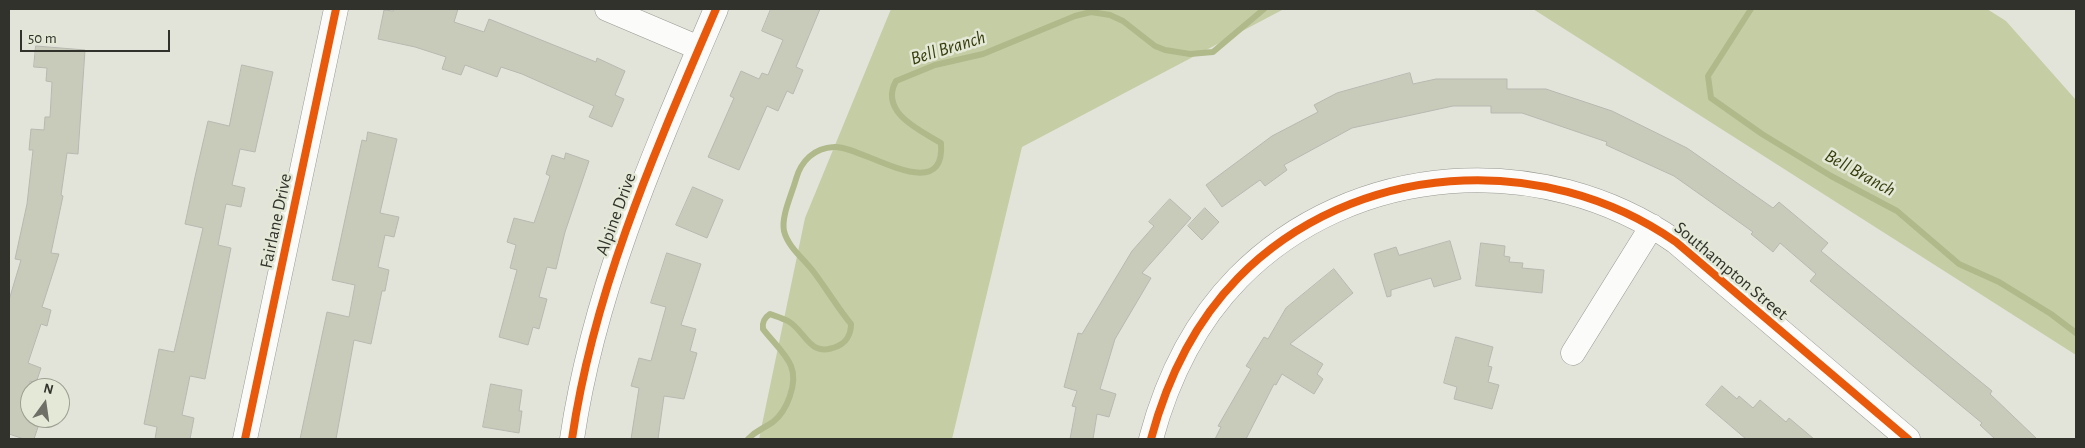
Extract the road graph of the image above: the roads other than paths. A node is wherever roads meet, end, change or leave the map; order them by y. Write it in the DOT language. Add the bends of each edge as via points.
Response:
graph roads {
  1 [pos="336,9"];
  2 [pos="607,9"];
  3 [pos="716,9"];
  4 [pos="699,48"];
  5 [pos="1652,226"];
  6 [pos="1573,353"];
  7 [pos="245,439"];
  8 [pos="572,439"];
  9 [pos="1152,439"];
  10 [pos="1908,439"];
  1 -- 7 [label="street, Fairlane Drive"];
  2 -- 4 [label="street"];
  3 -- 4 [label="street, Alpine Drive"];
  4 -- 8 [label="street, Alpine Drive" via="631,212 614,263 585,369"];
  5 -- 6 [label="street"];
  5 -- 9 [label="street, Southampton Street" via="1572,192 1540,184 1479,179 1416,184 1331,212 1262,256 1204,319 1177,366"];
  5 -- 10 [label="street, Southampton Street" via="1676,242"];
}
